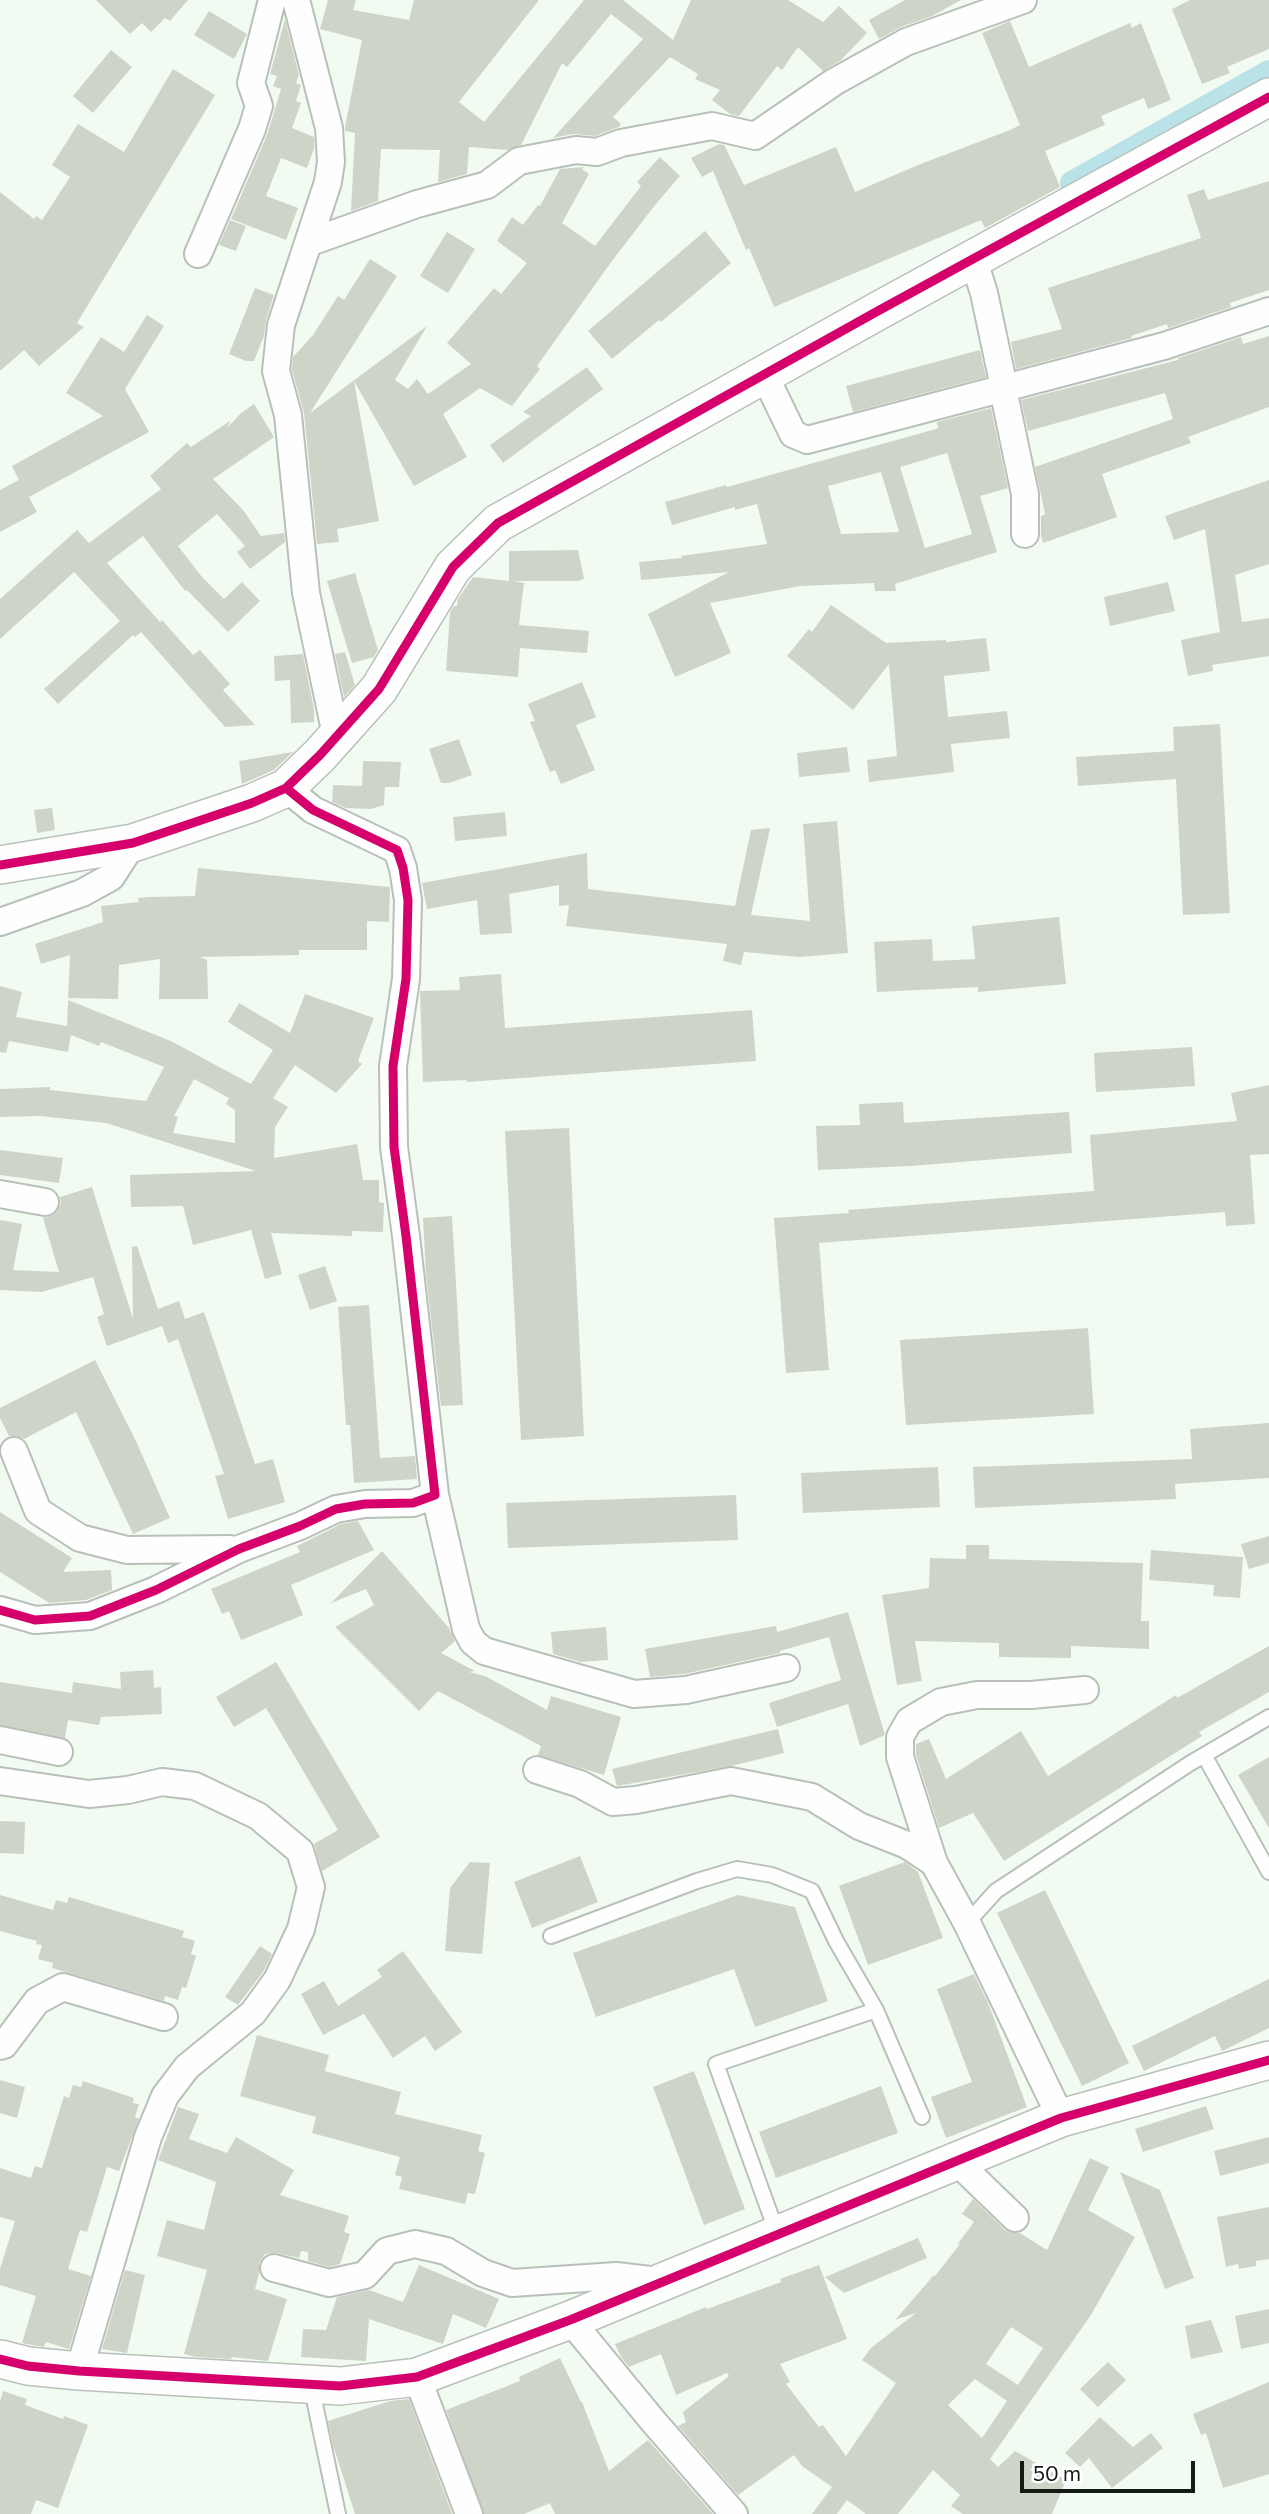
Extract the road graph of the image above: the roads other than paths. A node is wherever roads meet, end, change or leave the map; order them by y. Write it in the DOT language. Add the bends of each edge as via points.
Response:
graph roads {
  1 [pos="272,0"];
  2 [pos="296,0"];
  3 [pos="1023,0"];
  4 [pos="1269,97"];
  5 [pos="308,243"];
  6 [pos="198,254"];
  7 [pos="973,258"];
  8 [pos="1269,311"];
  9 [pos="764,374"];
  10 [pos="1003,389"];
  11 [pos="1025,534"];
  12 [pos="336,735"];
  13 [pos="286,789"];
  14 [pos="134,842"];
  15 [pos="0,865"];
  16 [pos="0,922"];
  17 [pos="0,1194"];
  18 [pos="45,1202"];
  19 [pos="14,1451"];
  20 [pos="435,1495"];
  21 [pos="239,1549"];
  22 [pos="0,1610"];
  23 [pos="786,1668"];
  24 [pos="1085,1690"];
  25 [pos="1269,1717"];
  26 [pos="0,1740"];
  27 [pos="59,1752"];
  28 [pos="1204,1755"];
  29 [pos="537,1770"];
  30 [pos="0,1781"];
  31 [pos="934,1863"];
  32 [pos="1269,1872"];
  33 [pos="967,1923"];
  34 [pos="551,1936"];
  35 [pos="876,2010"];
  36 [pos="164,2017"];
  37 [pos="0,2046"];
  38 [pos="1269,2060"];
  39 [pos="922,2117"];
  40 [pos="1061,2118"];
  41 [pos="956,2161"];
  42 [pos="1015,2218"];
  43 [pos="777,2235"];
  44 [pos="274,2268"];
  45 [pos="664,2281"];
  46 [pos="570,2320"];
  47 [pos="0,2359"];
  48 [pos="79,2371"];
  49 [pos="417,2377"];
  50 [pos="314,2384"];
  51 [pos="338,2514"];
  52 [pos="469,2514"];
  53 [pos="734,2514"];
  1 -- 6 [label="street" via="251,83 259,106"];
  2 -- 5 [label="street" via="330,139 328,182"];
  3 -- 5 [label="street" via="906,42 834,82 755,136 712,126 597,152 576,150 519,161 487,186 417,204"];
  4 -- 7 [label="street"];
  5 -- 12 [label="street" via="281,324 276,371 288,415 306,593"];
  7 -- 9 [label="street"];
  7 -- 10 [label="street"];
  8 -- 10 [label="street" via="1164,346"];
  9 -- 10 [label="street" via="793,434 807,440"];
  9 -- 12 [label="street" via="498,523 453,567 379,689"];
  10 -- 11 [label="street" via="1025,494"];
  12 -- 13 [label="street"];
  13 -- 14 [label="street"];
  13 -- 20 [label="street" via="313,810 397,850 403,868 408,900 406,979 393,1066 394,1147"];
  14 -- 15 [label="street"];
  14 -- 16 [label="street" via="111,877 82,893"];
  17 -- 18 [label="street"];
  19 -- 21 [label="street" via="38,1511 80,1538 127,1550"];
  20 -- 21 [label="street" via="413,1503 336,1509"];
  20 -- 23 [label="street" via="466,1629 484,1651 634,1694 686,1690"];
  21 -- 22 [label="street" via="90,1616 35,1620"];
  24 -- 31 [label="street" via="977,1695 941,1702 909,1721 900,1737 900,1757"];
  25 -- 28 [label="lane"];
  26 -- 27 [label="street"];
  28 -- 32 [label="lane"];
  28 -- 33 [label="lane" via="996,1891"];
  29 -- 31 [label="street" via="613,1801 731,1781 812,1797"];
  30 -- 48 [label="street" via="89,1794 162,1782 195,1786 258,1815 300,1851 311,1887 300,1929 277,1980 253,2013 187,2067 165,2096 148,2137"];
  31 -- 33 [label="street"];
  33 -- 40 [label="street"];
  34 -- 35 [label="lane" via="737,1869 772,1875 812,1891"];
  35 -- 39 [label="lane"];
  35 -- 43 [label="lane" via="716,2064"];
  36 -- 37 [label="street" via="63,1987 37,2001"];
  38 -- 40 [label="street"];
  40 -- 41 [label="street"];
  41 -- 42 [label="street"];
  41 -- 43 [label="street"];
  43 -- 45 [label="street"];
  44 -- 45 [label="street" via="328,2283 365,2274 387,2251 415,2244 446,2250 483,2273 512,2283 616,2276"];
  45 -- 46 [label="street"];
  46 -- 49 [label="street"];
  46 -- 53 [label="street"];
  47 -- 48 [label="street"];
  48 -- 50 [label="street"];
  49 -- 50 [label="street" via="340,2386"];
  49 -- 52 [label="street"];
  50 -- 51 [label="lane"];
}
